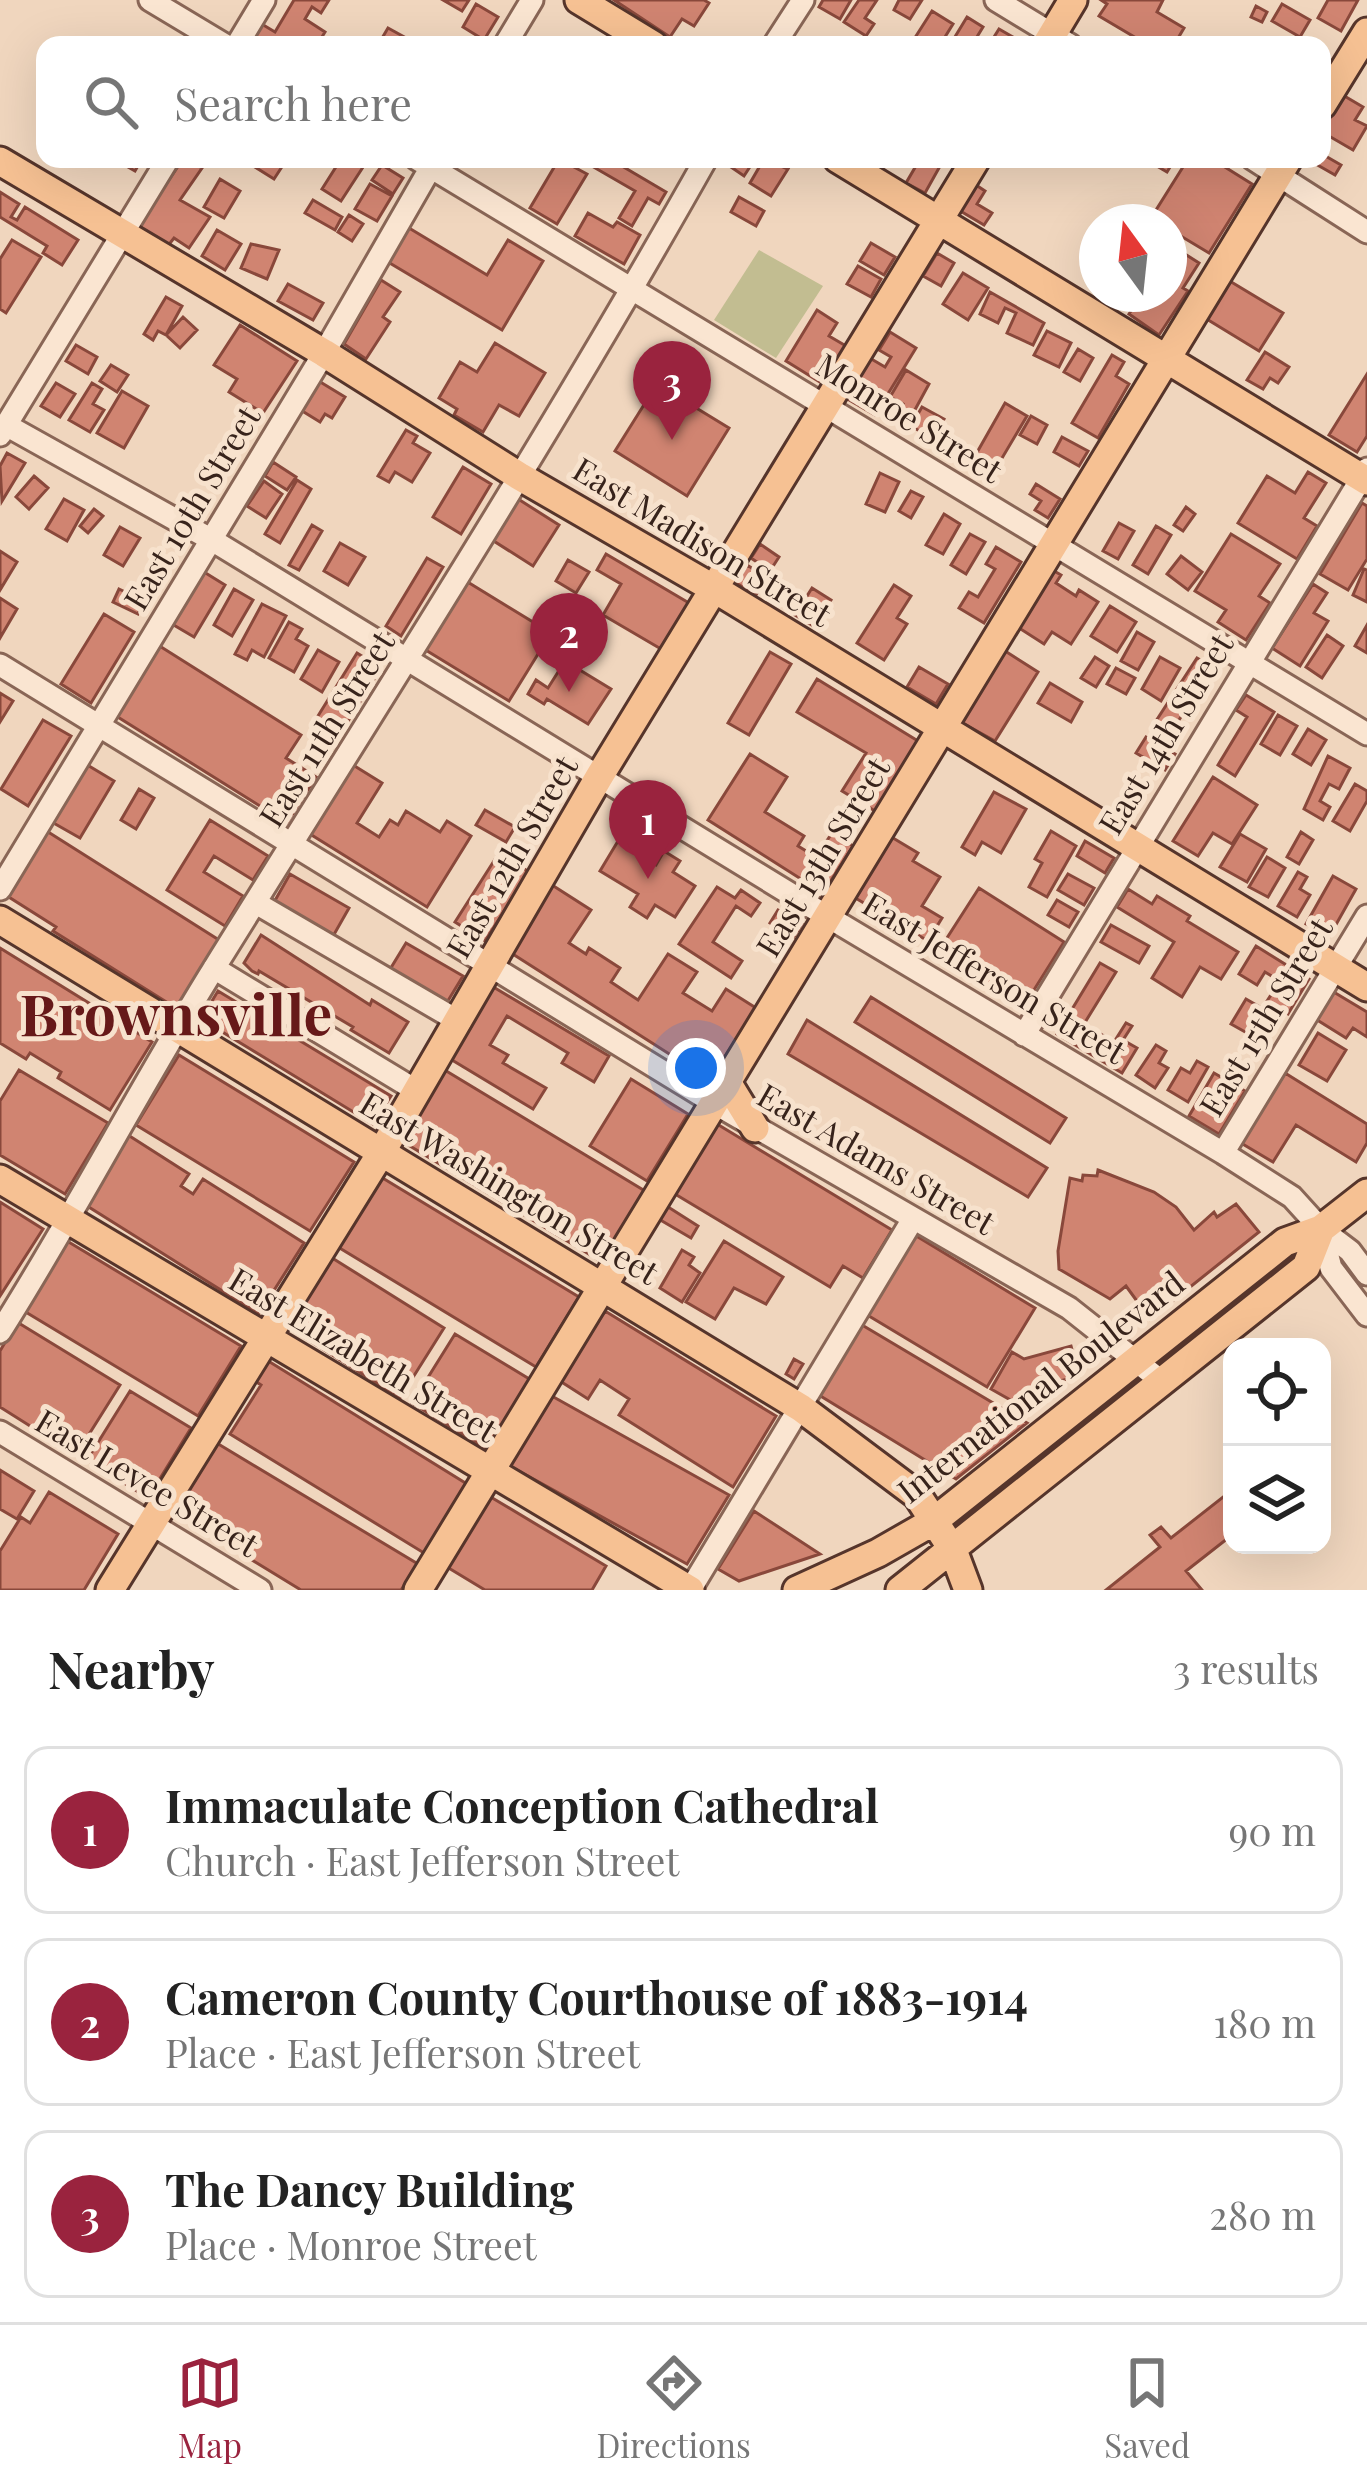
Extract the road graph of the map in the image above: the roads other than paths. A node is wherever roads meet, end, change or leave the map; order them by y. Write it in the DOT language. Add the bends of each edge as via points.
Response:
graph roads {
  1 [pos="150,0"];
  2 [pos="264,0"];
  3 [pos="532,0"];
  4 [pos="579,0"];
  5 [pos="803,0"];
  6 [pos="996,0"];
  7 [pos="1073,0"];
  8 [pos="1367,32"];
  9 [pos="210,36"];
  10 [pos="242,36"];
  11 [pos="510,36"];
  12 [pos="638,36"];
  13 [pos="780,36"];
  14 [pos="1049,36"];
  15 [pos="1058,36"];
  16 [pos="1331,90"];
  17 [pos="0,161"];
  18 [pos="163,168"];
  19 [pos="425,168"];
  20 [pos="437,168"];
  21 [pos="701,168"];
  22 [pos="853,168"];
  23 [pos="970,168"];
  24 [pos="1282,168"];
  25 [pos="1284,168"];
  26 [pos="938,221"];
  27 [pos="1367,232"];
  28 [pos="122,235"];
  29 [pos="632,291"];
  30 [pos="324,353"];
  31 [pos="1166,360"];
  32 [pos="825,404"];
  33 [pos="3,430"];
  34 [pos="1365,475"];
  35 [pos="519,476"];
  36 [pos="212,540"];
  37 [pos="1054,547"];
  38 [pos="714,588"];
  39 [pos="408,660"];
  40 [pos="1247,663"];
  41 [pos="0,665"];
  42 [pos="99,723"];
  43 [pos="942,729"];
  44 [pos="1367,734"];
  45 [pos="599,777"];
  46 [pos="293,846"];
  47 [pos="1135,849"];
  48 [pos="0,889"];
  49 [pos="256,903"];
  50 [pos="826,916"];
  51 [pos="1367,916"];
  52 [pos="0,920"];
  53 [pos="492,964"];
  54 [pos="1333,967"];
  55 [pos="214,968"];
  56 [pos="1367,987"];
  57 [pos="460,1022"];
  58 [pos="178,1030"];
  59 [pos="1024,1035"];
  60 [pos="417,1091"];
  61 [pos="720,1093"];
  62 [pos="755,1128"];
  63 [pos="381,1153"];
  64 [pos="1223,1153"];
  65 [pos="0,1180"];
  66 [pos="1367,1192"];
  67 [pos="914,1219"];
  68 [pos="68,1220"];
  69 [pos="1321,1229"];
  70 [pos="1367,1274"];
  71 [pos="605,1286"];
  72 [pos="1367,1315"];
  73 [pos="0,1332"];
  74 [pos="266,1339"];
  75 [pos="1134,1360"];
  76 [pos="1160,1380"];
  77 [pos="801,1408"];
  78 [pos="0,1432"];
  79 [pos="491,1474"];
  80 [pos="934,1521"];
  81 [pos="152,1524"];
  82 [pos="953,1550"];
  83 [pos="110,1590"];
  84 [pos="260,1590"];
  85 [pos="418,1590"];
  86 [pos="690,1590"];
  87 [pos="796,1590"];
  88 [pos="900,1590"];
  89 [pos="968,1590"];
  1 -- 9 [label="street"];
  2 -- 10 [label="street"];
  3 -- 11 [label="street"];
  4 -- 12 [label="main road"];
  5 -- 13 [label="street"];
  6 -- 14 [label="street"];
  7 -- 15 [label="main road"];
  8 -- 16 [label="main road"];
  17 -- 28 [label="main road, East Madison Street"];
  18 -- 28 [label="street"];
  19 -- 30 [label="street, East 10th Street"];
  20 -- 29 [label="street, Monroe Street"];
  21 -- 29 [label="street, East 11th Street"];
  22 -- 26 [label="main road"];
  23 -- 26 [label="main road, East 12th Street"];
  24 -- 31 [label="main road, East 13th Street"];
  25 -- 27 [label="street"];
  26 -- 31 [label="main road"];
  26 -- 32 [label="main road, East 12th Street"];
  28 -- 30 [label="main road, East Madison Street"];
  28 -- 33 [label="street"];
  29 -- 32 [label="street, Monroe Street"];
  29 -- 35 [label="street, East 11th Street"];
  30 -- 35 [label="main road, East Madison Street"];
  30 -- 36 [label="street, East 10th Street"];
  31 -- 34 [label="main road"];
  31 -- 37 [label="main road, East 13th Street"];
  32 -- 37 [label="street, Monroe Street"];
  32 -- 38 [label="main road, East 12th Street"];
  33 -- 36 [label="street, East Jefferson Street"];
  34 -- 40 [label="street, East 14th Street"];
  35 -- 38 [label="main road, East Madison Street"];
  35 -- 39 [label="street, East 11th Street"];
  36 -- 39 [label="street, East Jefferson Street"];
  36 -- 42 [label="street, East 10th Street"];
  37 -- 40 [label="street, Monroe Street"];
  37 -- 43 [label="main road, East 13th Street"];
  38 -- 43 [label="main road, East Madison Street"];
  38 -- 45 [label="main road, East 12th Street"];
  39 -- 45 [label="street, East Jefferson Street"];
  39 -- 46 [label="street, East 11th Street"];
  40 -- 44 [label="street, Monroe Street"];
  40 -- 47 [label="street, East 14th Street"];
  41 -- 42 [label="street, East Adams Street"];
  42 -- 46 [label="street, East Adams Street"];
  42 -- 48 [label="street, East 10th Street"];
  43 -- 47 [label="main road, East Madison Street"];
  43 -- 50 [label="main road, East 13th Street"];
  45 -- 50 [label="street, East Jefferson Street"];
  45 -- 53 [label="main road, East 12th Street"];
  46 -- 49 [label="street, East 11th Street"];
  46 -- 53 [label="street, East Adams Street"];
  47 -- 54 [label="main road, East Madison Street"];
  47 -- 59 [label="street, East 14th Street"];
  49 -- 55 [label="street, East 11th Street"];
  49 -- 57 [label="street"];
  50 -- 59 [label="street, East Jefferson Street"];
  50 -- 61 [label="main road, East 13th Street"];
  51 -- 54 [label="street, East 15th Street"];
  52 -- 58 [label="main road, East Washington Street"];
  53 -- 57 [label="main road, East 12th Street"];
  53 -- 61 [label="street, East Adams Street"];
  54 -- 56 [label="main road, East Madison Street"];
  54 -- 64 [label="street, East 15th Street"];
  55 -- 58 [label="street, East 11th Street"];
  55 -- 60 [label="street"];
  57 -- 60 [label="main road, East 12th Street"];
  58 -- 63 [label="main road, East Washington Street"];
  58 -- 68 [label="street, East 11th Street"];
  59 -- 64 [label="street, East Jefferson Street"];
  60 -- 63 [label="main road, East 12th Street"];
  61 -- 62 [label="main road"];
  61 -- 71 [label="main road, East 13th Street"];
  62 -- 67 [label="street, East Adams Street"];
  63 -- 71 [label="main road, East Washington Street"];
  63 -- 74 [label="main road, East 12th Street"];
  64 -- 69 [label="street, East Jefferson Street" via="1292,1197"];
  65 -- 68 [label="main road, East Elizabeth Street"];
  66 -- 69 [label="main road, International Boulevard"];
  67 -- 75 [label="street, East Adams Street" via="1069,1308"];
  67 -- 77 [label="street"];
  68 -- 73 [label="street, East 11th Street"];
  68 -- 74 [label="main road, East Elizabeth Street"];
  69 -- 70 [label="street, East Jefferson Street"];
  69 -- 72 [label="street" via="1331,1268"];
  69 -- 75 [label="main road, International Boulevard" via="1285,1242"];
  69 -- 76 [label="main road, International Boulevard" via="1306,1267"];
  71 -- 77 [label="main road, East Washington Street"];
  71 -- 79 [label="main road, East 13th Street"];
  74 -- 79 [label="main road, East Elizabeth Street"];
  74 -- 81 [label="main road, East 12th Street"];
  75 -- 76 [label="street, East Adams Street"];
  75 -- 80 [label="main road, International Boulevard"];
  76 -- 82 [label="main road, International Boulevard"];
  77 -- 80 [label="main road, East Washington Street" via="917,1496"];
  77 -- 86 [label="street"];
  78 -- 81 [label="street, East Levee Street"];
  79 -- 85 [label="main road, East 13th Street"];
  79 -- 86 [label="main road, East Elizabeth Street"];
  80 -- 82 [label="main road, East Washington Street"];
  80 -- 87 [label="main road, International Boulevard"];
  81 -- 83 [label="main road, East 12th Street"];
  81 -- 84 [label="street, East Levee Street"];
  82 -- 88 [label="main road, International Boulevard"];
  82 -- 89 [label="main road, East Washington Street"];
}
